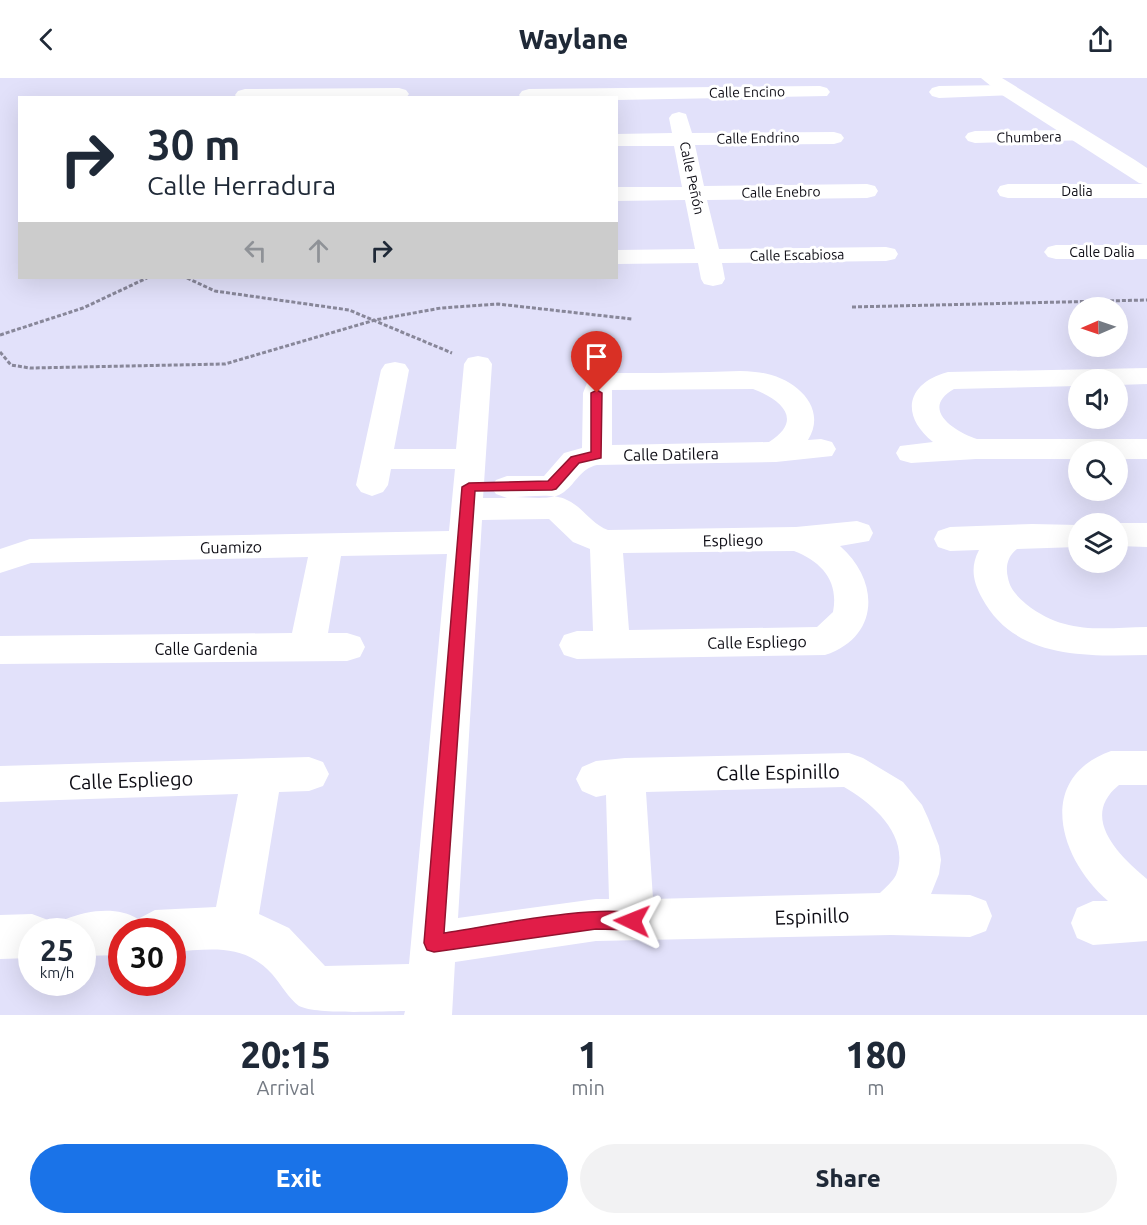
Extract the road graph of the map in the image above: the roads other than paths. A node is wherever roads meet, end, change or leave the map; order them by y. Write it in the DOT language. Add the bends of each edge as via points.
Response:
graph roads {
  1 [pos="990,78"];
  2 [pos="672,86"];
  3 [pos="247,90"];
  4 [pos="1007,91"];
  5 [pos="820,92"];
  6 [pos="939,92"];
  7 [pos="399,94"];
  8 [pos="529,94"];
  9 [pos="975,137"];
  10 [pos="834,138"];
  11 [pos="683,139"];
  12 [pos="1088,139"];
  13 [pos="618,140"];
  14 [pos="1147,162"];
  15 [pos="1147,178"];
  16 [pos="867,191"];
  17 [pos="1008,191"];
  18 [pos="1147,191"];
  19 [pos="695,193"];
  20 [pos="618,194"];
  21 [pos="1056,252"];
  22 [pos="1147,252"];
  23 [pos="886,254"];
  24 [pos="618,257"];
  25 [pos="711,267"];
  26 [pos="478,364"];
  27 [pos="395,370"];
  28 [pos="1147,376"];
  29 [pos="821,449"];
  30 [pos="977,449"];
  31 [pos="1147,449"];
  32 [pos="776,452"];
  33 [pos="911,453"];
  34 [pos="597,455"];
  35 [pos="468,499"];
  36 [pos="857,533"];
  37 [pos="1147,534"];
  38 [pos="1128,535"];
  39 [pos="1068,536"];
  40 [pos="1010,538"];
  41 [pos="796,539"];
  42 [pos="950,539"];
  43 [pos="606,542"];
  44 [pos="327,545"];
  45 [pos="0,561"];
  46 [pos="847,575"];
  47 [pos="1147,641"];
  48 [pos="577,645"];
  49 [pos="612,645"];
  50 [pos="347,647"];
  51 [pos="307,649"];
  52 [pos="0,650"];
  53 [pos="1147,768"];
  54 [pos="309,774"];
  55 [pos="262,776"];
  56 [pos="0,784"];
  57 [pos="1147,904"];
  58 [pos="891,914"];
  59 [pos="970,916"];
  60 [pos="1147,920"];
  61 [pos="632,921"];
  62 [pos="1093,923"];
  63 [pos="234,928"];
  64 [pos="186,930"];
  65 [pos="18,936"];
  66 [pos="0,937"];
  67 [pos="434,943"];
  68 [pos="429,1001"];
  1 -- 4 [label="street"];
  2 -- 5 [label="street, Calle Encino"];
  2 -- 8 [label="street, Calle Encino"];
  2 -- 11 [label="street, Calle Peñón"];
  3 -- 7 [label="street"];
  4 -- 6 [label="street"];
  4 -- 12 [label="street"];
  9 -- 12 [label="street, Chumbera"];
  10 -- 11 [label="street, Calle Endrino"];
  11 -- 13 [label="street, Calle Endrino"];
  11 -- 19 [label="street, Calle Peñón"];
  12 -- 14 [label="street"];
  12 -- 15 [label="street"];
  16 -- 19 [label="street, Calle Enebro"];
  17 -- 18 [label="street, Dalia"];
  19 -- 20 [label="street, Calle Enebro"];
  19 -- 25 [label="street, Calle Peñón"];
  21 -- 22 [label="street, Calle Dalia"];
  23 -- 25 [label="street, Calle Escabiosa"];
  24 -- 25 [label="street, Calle Escabiosa"];
  26 -- 35 [label="street"];
  27 -- 35 [label="street" via="375,472"];
  28 -- 30 [label="street" via="948,381 937,385 924,403 928,420 946,437"];
  29 -- 32 [label="street, Calle Datilera"];
  30 -- 31 [label="street"];
  30 -- 33 [label="street"];
  32 -- 34 [label="street, Calle Datilera"];
  32 -- 34 [label="street" via="795,438 801,415 797,405 775,386 756,380 608,382 599,384 597,393"];
  34 -- 35 [label="street, Calle Datilera" via="575,460 552,486"];
  35 -- 43 [label="street" via="557,508 585,534"];
  35 -- 44 [label="street, Guamizo"];
  35 -- 67 [label="street"];
  36 -- 41 [label="street"];
  37 -- 38 [label="street"];
  39 -- 40 [label="street"];
  40 -- 42 [label="street"];
  40 -- 47 [label="street" via="995,548 990,565 994,593 1002,603 1060,638 1083,642"];
  41 -- 43 [label="street, Espliego"];
  41 -- 46 [label="street, Espliego" via="820,548"];
  43 -- 49 [label="street"];
  44 -- 45 [label="street, Guamizo" via="30,551"];
  44 -- 51 [label="street"];
  46 -- 49 [label="street, Calle Espliego" via="853,604 846,622 825,640"];
  48 -- 49 [label="street, Calle Espliego"];
  50 -- 51 [label="street, Calle Gardenia"];
  51 -- 52 [label="street, Calle Gardenia"];
  53 -- 57 [label="street" via="1111,768 1087,789 1081,814 1091,848 1101,864 1120,885"];
  54 -- 55 [label="street, Calle Espliego"];
  55 -- 56 [label="street, Calle Espliego"];
  55 -- 63 [label="street"];
  58 -- 59 [label="street, Espinillo"];
  58 -- 61 [label="street, Espinillo"];
  58 -- 61 [label="street, Calle Espinillo" via="912,888 919,863 917,842 898,806 879,787 849,770 611,777"];
  60 -- 62 [label="street"];
  61 -- 67 [label="street, Espinillo" via="596,920"];
  63 -- 64 [label="street"];
  63 -- 68 [label="street" via="271,942 314,989"];
  65 -- 66 [label="street"];
  67 -- 68 [label="street"];
}
